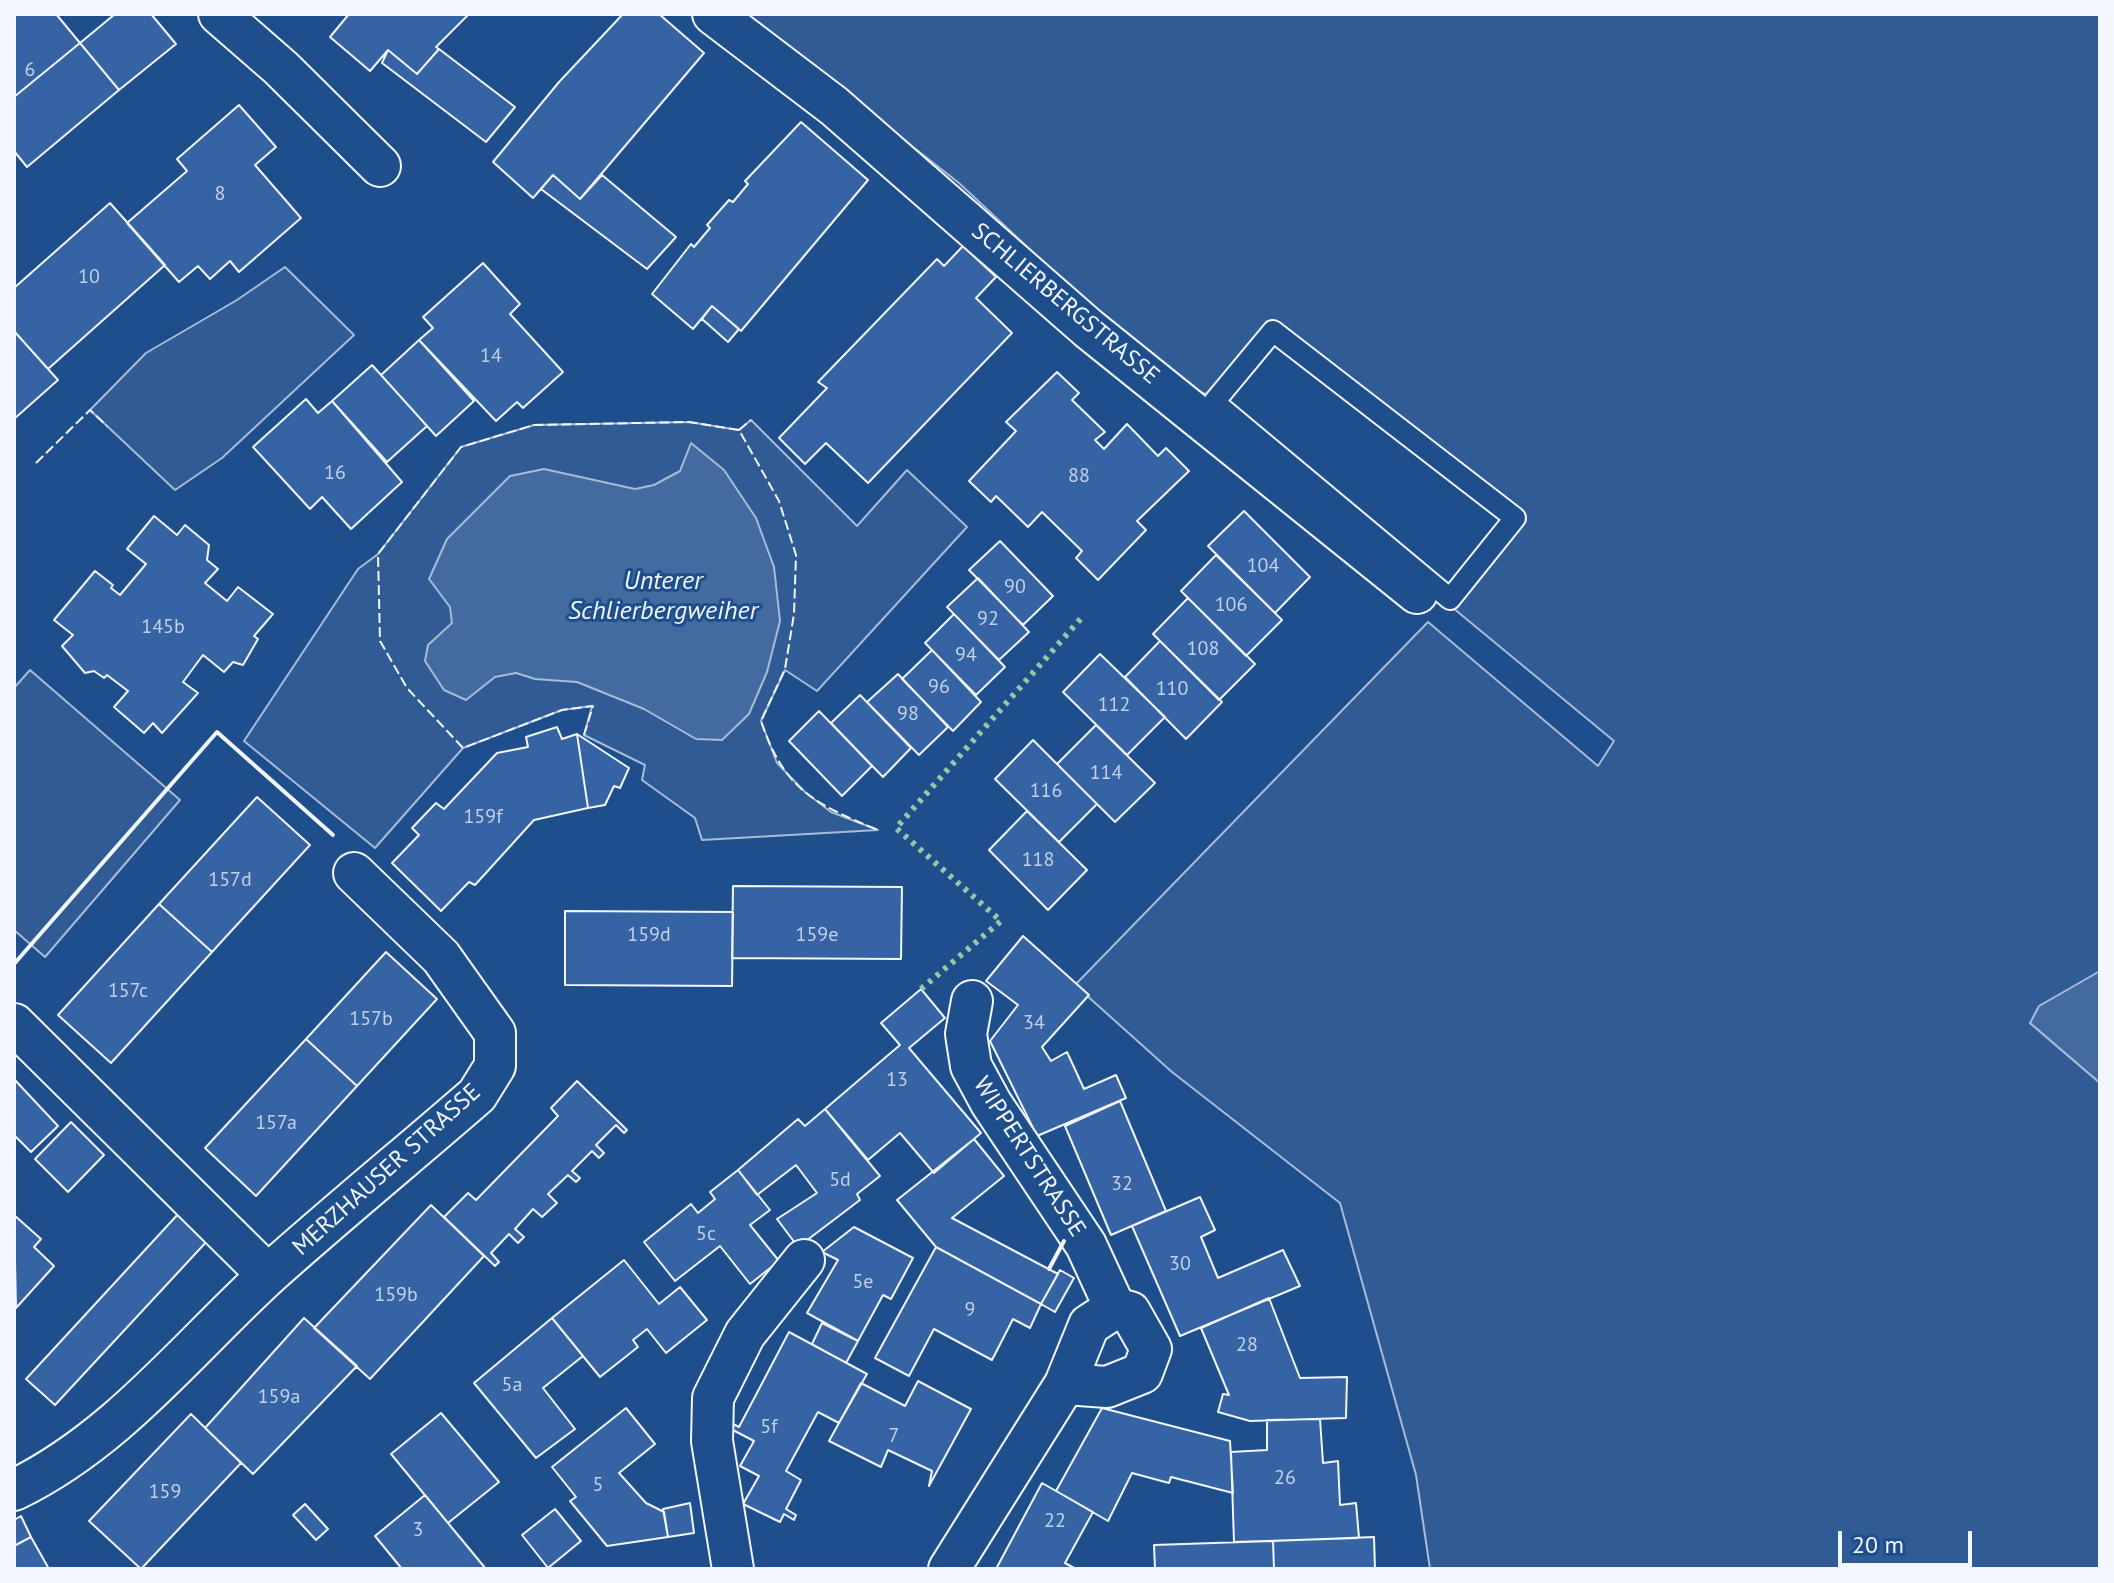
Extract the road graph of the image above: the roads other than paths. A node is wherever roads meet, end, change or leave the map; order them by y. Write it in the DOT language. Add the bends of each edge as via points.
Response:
graph roads {
  1 [pos="219,14"];
  2 [pos="713,14"];
  3 [pos="380,166"];
  4 [pos="1422,587"];
  5 [pos="354,873"];
  6 [pos="972,1001"];
  7 [pos="14,1024"];
  8 [pos="804,1260"];
  9 [pos="268,1275"];
  10 [pos="1115,1308"];
  11 [pos="1065,1384"];
  12 [pos="14,1490"];
  13 [pos="733,1569"];
  14 [pos="949,1569"];
  1 -- 3 [label="street"];
  2 -- 4 [label="street, SCHLIERBERGSTRASSE" via="834,106 1089,329"];
  4 -- 4 [label="lane" via="1214,402 1273,331 1515,518 1450,599"];
  5 -- 9 [label="street, MERZHAUSER STRASSE" via="456,976 495,1033 495,1066 477,1095"];
  6 -- 10 [label="street, WIPPERTSTRASSE" via="966,1034 971,1066 1086,1245"];
  7 -- 9 [label="street"];
  8 -- 13 [label="street" via="745,1334 713,1398 712,1441"];
  9 -- 12 [label="street, MERZHAUSER STRASSE" via="119,1422 48,1474"];
  10 -- 11 [label="street" via="1089,1325"];
  10 -- 11 [label="street, WIPPERTSTRASSE" via="1130,1312 1151,1349 1142,1373 1107,1387"];
  11 -- 14 [label="street"];
}
